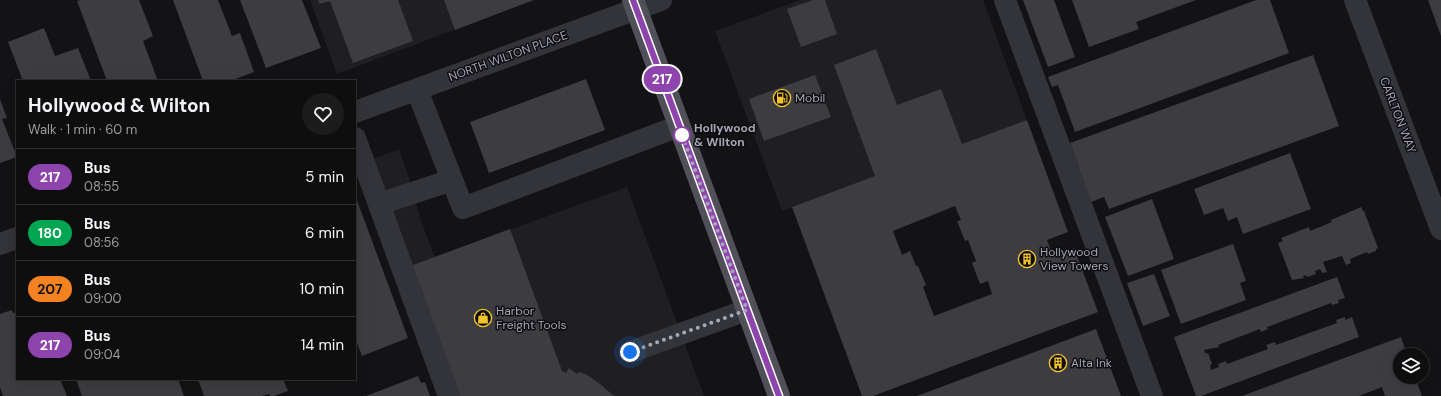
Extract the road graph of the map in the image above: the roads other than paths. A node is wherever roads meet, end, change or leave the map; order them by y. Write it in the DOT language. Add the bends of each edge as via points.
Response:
graph roads {
  1 [pos="660,0"];
  2 [pos="1005,0"];
  3 [pos="1355,0"];
  4 [pos="635,4"];
  5 [pos="417,90"];
  6 [pos="356,112"];
  7 [pos="680,126"];
  8 [pos="356,141"];
  9 [pos="452,180"];
  10 [pos="379,204"];
  11 [pos="1441,229"];
  12 [pos="16,238"];
  13 [pos="0,244"];
  14 [pos="747,310"];
  15 [pos="630,352"];
  16 [pos="449,396"];
  17 [pos="779,396"];
  18 [pos="1152,396"];
  1 -- 4 [label="street, NORTH WILTON PLACE"];
  2 -- 18 [label="street"];
  3 -- 11 [label="street, CARLTON WAY"];
  4 -- 5 [label="street, NORTH WILTON PLACE"];
  4 -- 7 [label="main road"];
  5 -- 6 [label="street, NORTH WILTON PLACE"];
  5 -- 9 [label="street"];
  7 -- 9 [label="street" via="463,208"];
  7 -- 14 [label="main road"];
  8 -- 10 [label="street"];
  9 -- 10 [label="street"];
  10 -- 16 [label="street"];
  12 -- 13 [label="street"];
  14 -- 15 [label="street"];
  14 -- 17 [label="main road"];
}
